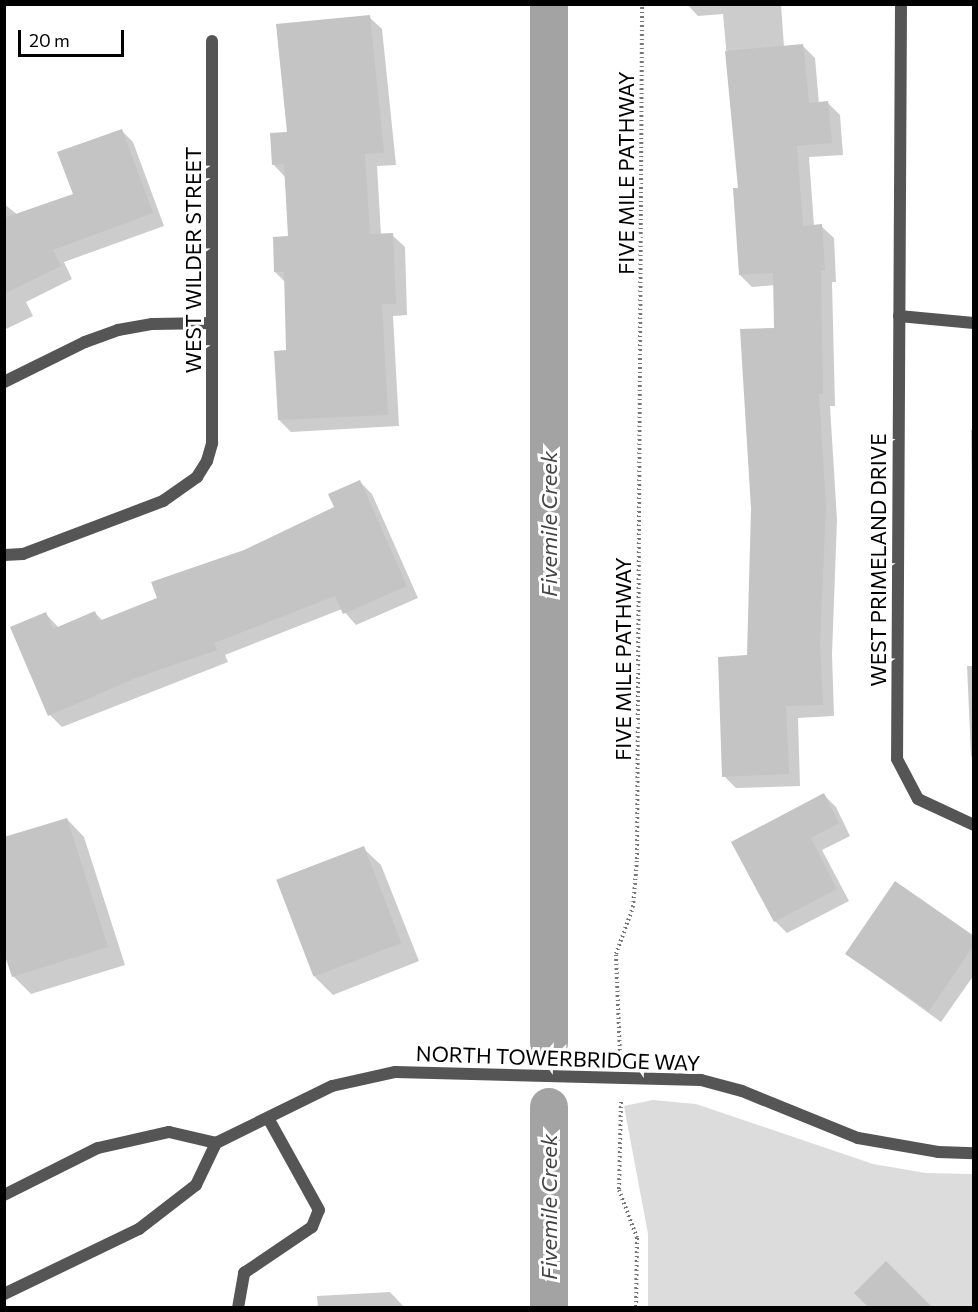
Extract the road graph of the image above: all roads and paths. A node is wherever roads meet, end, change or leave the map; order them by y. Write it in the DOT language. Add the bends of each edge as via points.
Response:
graph roads {
  1 [pos="642,4"];
  2 [pos="901,4"];
  3 [pos="212,41"];
  4 [pos="899,316"];
  5 [pos="212,323"];
  6 [pos="974,323"];
  7 [pos="4,382"];
  8 [pos="4,555"];
  9 [pos="974,825"];
  10 [pos="621,1076"];
  11 [pos="268,1118"];
  12 [pos="216,1143"];
  13 [pos="974,1153"];
  14 [pos="4,1195"];
  15 [pos="4,1294"];
  16 [pos="238,1308"];
  17 [pos="636,1308"];
  1 -- 10 [label="path, FIVE MILE PATHWAY" via="637,858 633,907 616,954"];
  2 -- 4 [label="street, WEST PRIMELAND DRIVE"];
  3 -- 5 [label="street, WEST WILDER STREET"];
  4 -- 6 [label="street"];
  4 -- 9 [label="street, WEST PRIMELAND DRIVE" via="897,759 918,799"];
  5 -- 7 [label="street" via="152,324 118,330"];
  5 -- 8 [label="street, WEST WILDER STREET" via="212,443 197,477 163,501 23,554"];
  10 -- 11 [label="street, NORTH TOWERBRIDGE WAY" via="395,1072 332,1086"];
  10 -- 13 [label="street, NORTH TOWERBRIDGE WAY" via="701,1080 742,1091 858,1138 928,1151"];
  10 -- 17 [label="path, FIVE MILE PATHWAY" via="619,1190 637,1238"];
  11 -- 12 [label="street, NORTH TOWERBRIDGE WAY"];
  11 -- 16 [label="street" via="319,1210 312,1227 244,1273"];
  12 -- 14 [label="street" via="169,1132 98,1148"];
  12 -- 15 [label="street" via="196,1185 139,1229"];
}
